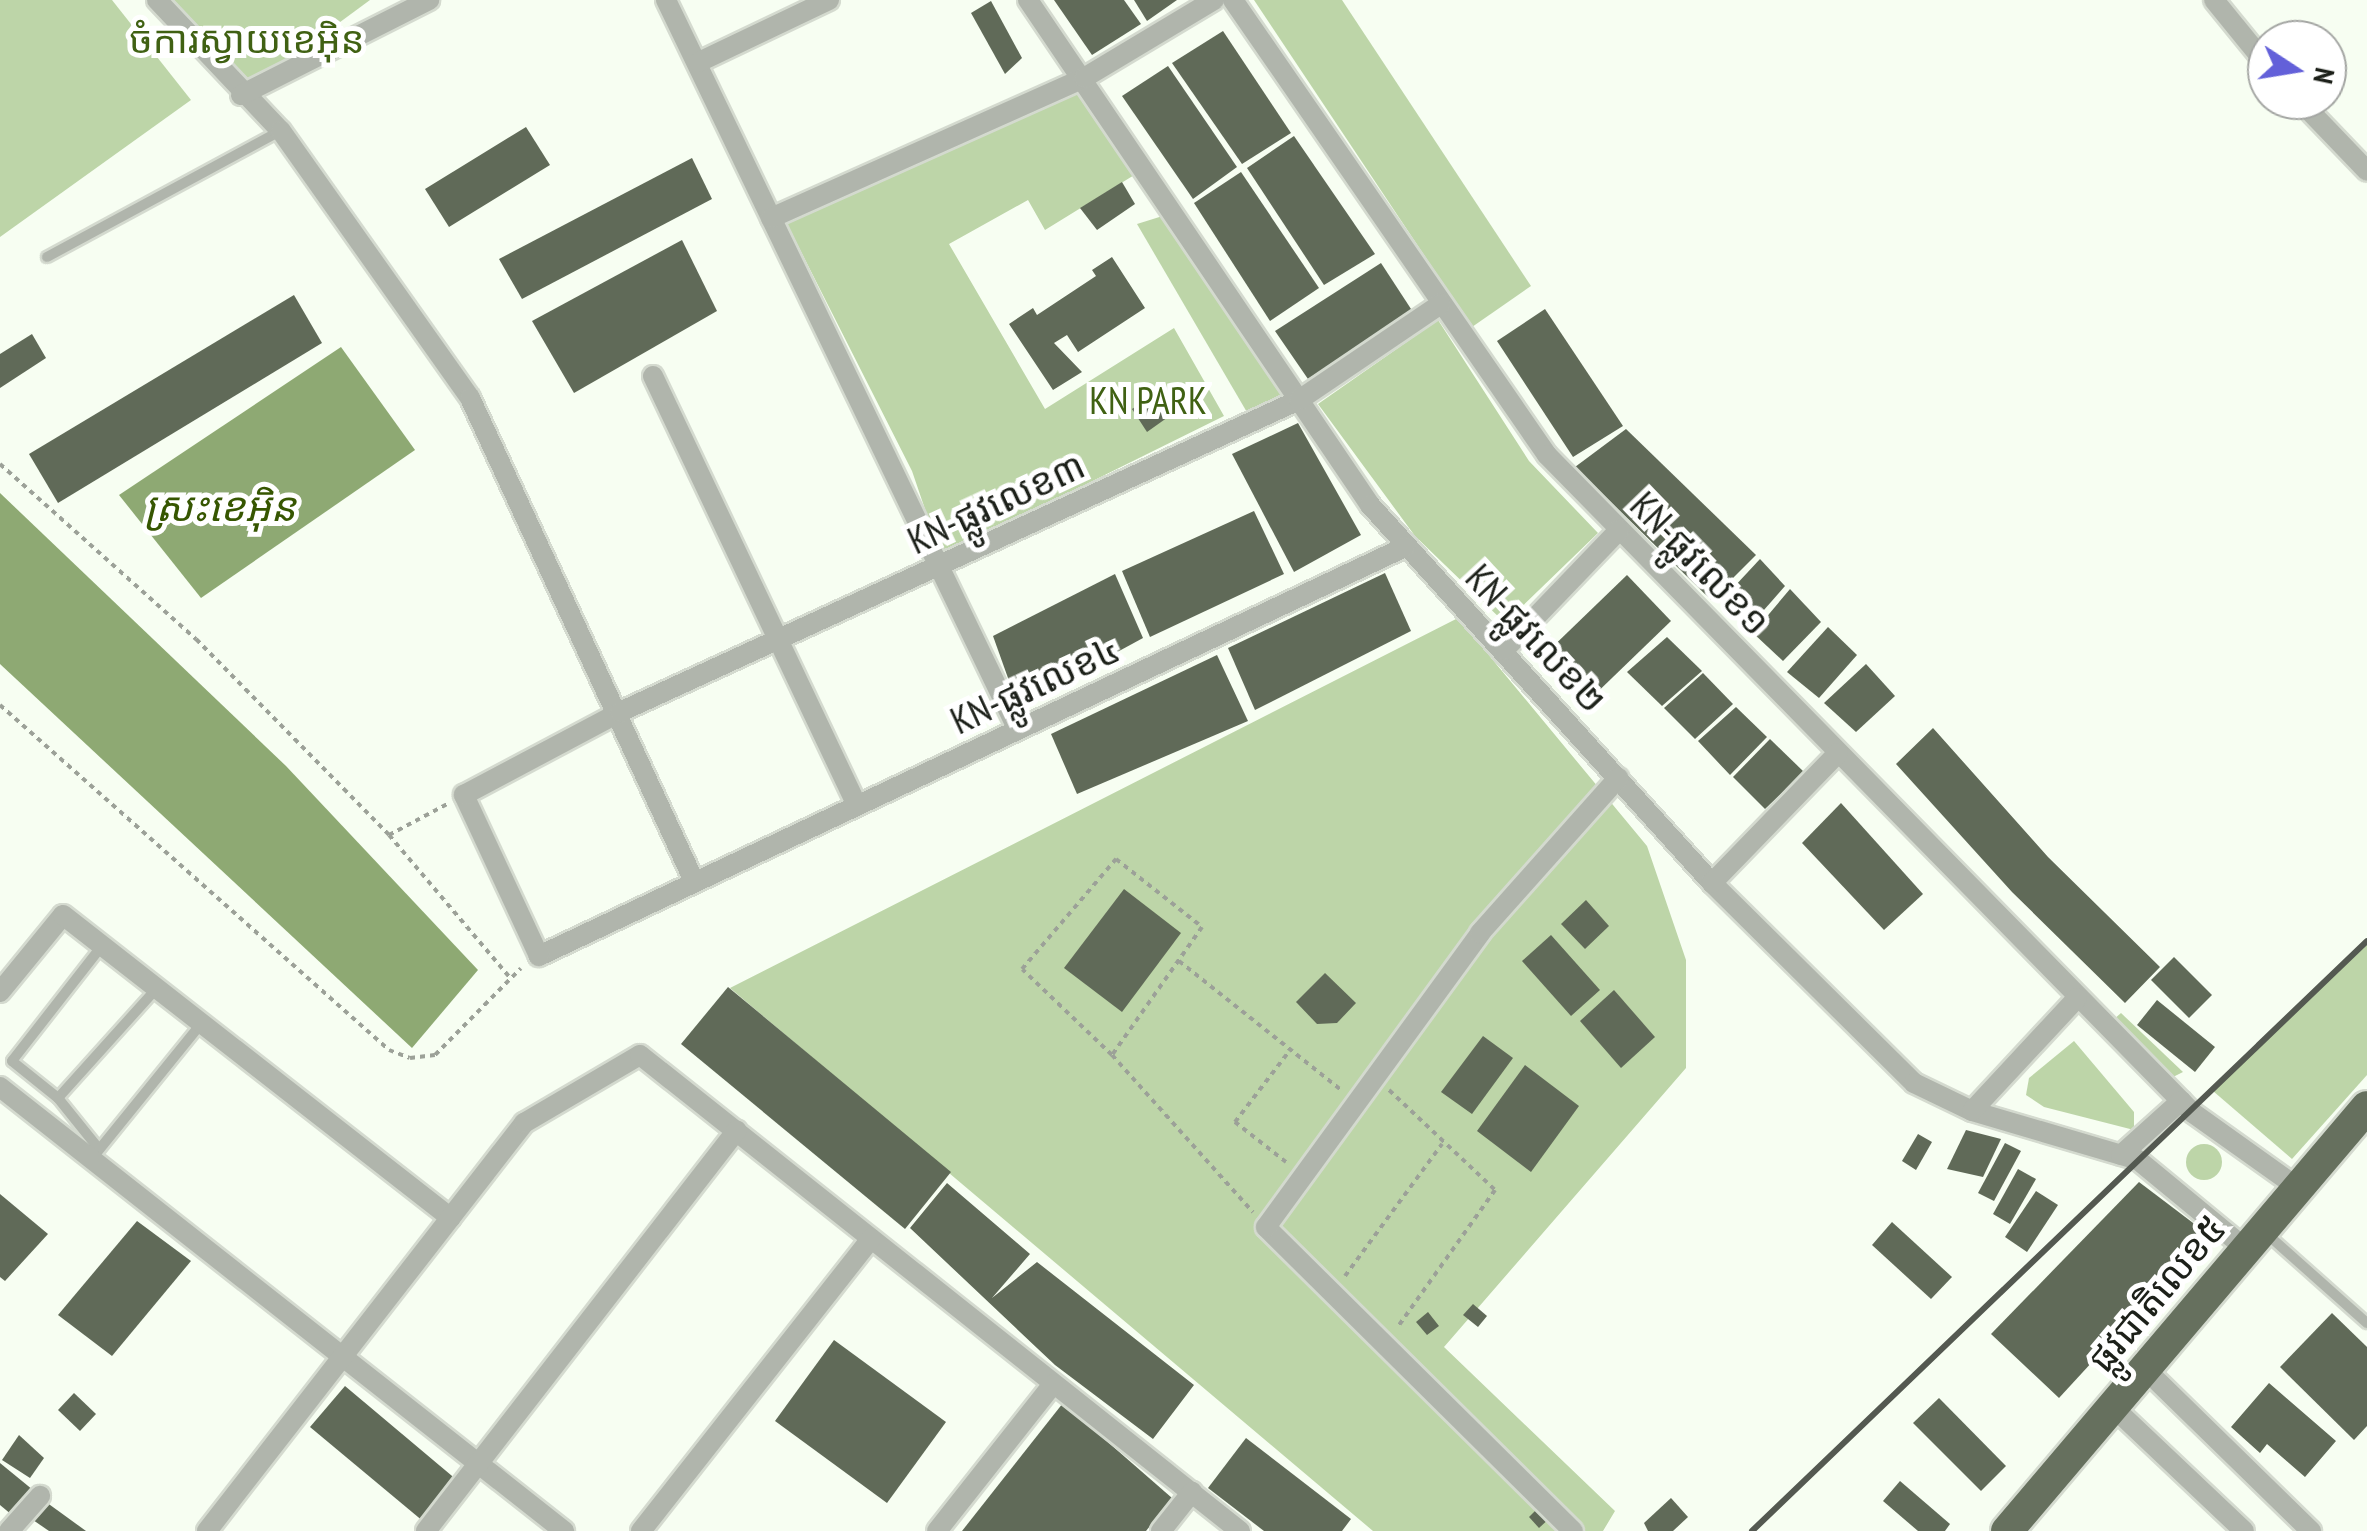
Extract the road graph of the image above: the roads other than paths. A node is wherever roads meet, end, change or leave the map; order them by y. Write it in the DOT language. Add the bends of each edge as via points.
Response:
graph roads {
  1 [pos="156,0"];
  2 [pos="430,0"];
  3 [pos="666,0"];
  4 [pos="829,0"];
  5 [pos="1028,0"];
  6 [pos="1214,0"];
  7 [pos="1233,0"];
  8 [pos="2214,0"];
  9 [pos="2247,40"];
  10 [pos="698,62"];
  11 [pos="1084,78"];
  12 [pos="241,95"];
  13 [pos="2318,120"];
  14 [pos="280,131"];
  15 [pos="2367,170"];
  16 [pos="771,218"];
  17 [pos="47,256"];
  18 [pos="1440,304"];
  19 [pos="653,376"];
  20 [pos="1300,400"];
  21 [pos="1620,530"];
  22 [pos="1405,547"];
  23 [pos="936,568"];
  24 [pos="778,640"];
  25 [pos="1504,650"];
  26 [pos="620,712"];
  27 [pos="1018,730"];
  28 [pos="1838,752"];
  29 [pos="1618,778"];
  30 [pos="857,805"];
  31 [pos="694,881"];
  32 [pos="1712,883"];
  33 [pos="102,946"];
  34 [pos="538,956"];
  35 [pos="156,989"];
  36 [pos="0,992"];
  37 [pos="2078,998"];
  38 [pos="201,1024"];
  39 [pos="0,1053"];
  40 [pos="12,1061"];
  41 [pos="0,1087"];
  42 [pos="58,1098"];
  43 [pos="2187,1107"];
  44 [pos="2367,1107"];
  45 [pos="1972,1112"];
  46 [pos="737,1130"];
  47 [pos="95,1154"];
  48 [pos="2130,1158"];
  49 [pos="2298,1188"];
  50 [pos="450,1218"];
  51 [pos="871,1239"];
  52 [pos="2254,1240"];
  53 [pos="2367,1323"];
  54 [pos="344,1358"];
  55 [pos="2146,1370"];
  56 [pos="1053,1384"];
  57 [pos="2112,1408"];
  58 [pos="480,1464"];
  59 [pos="1192,1492"];
  60 [pos="40,1496"];
  61 [pos="219,1527"];
  62 [pos="646,1529"];
  63 [pos="9,1531"];
  64 [pos="426,1531"];
  65 [pos="564,1531"];
  66 [pos="937,1531"];
  67 [pos="1161,1531"];
  68 [pos="1240,1531"];
  69 [pos="1573,1531"];
  70 [pos="2007,1531"];
  71 [pos="2244,1531"];
  72 [pos="2311,1531"];
  1 -- 12 [label="street"];
  2 -- 12 [label="street"];
  3 -- 10 [label="street"];
  4 -- 10 [label="street"];
  5 -- 11 [label="street, KN-ផ្លូវលេខ២"];
  6 -- 11 [label="street"];
  7 -- 18 [label="street, KN-ផ្លូវលេខ១"];
  8 -- 9 [label="street"];
  10 -- 16 [label="street"];
  11 -- 16 [label="street"];
  11 -- 20 [label="street, KN-ផ្លូវលេខ២"];
  12 -- 14 [label="street"];
  13 -- 15 [label="street"];
  14 -- 17 [label="lane"];
  14 -- 26 [label="street" via="470,398"];
  16 -- 23 [label="street"];
  18 -- 20 [label="street, KN-ផ្លូវលេខ៣"];
  18 -- 21 [label="street, KN-ផ្លូវលេខ១" via="1547,455"];
  19 -- 24 [label="street"];
  20 -- 22 [label="street, KN-ផ្លូវលេខ២"];
  20 -- 23 [label="street, KN-ផ្លូវលេខ៣"];
  21 -- 25 [label="street"];
  21 -- 28 [label="street, KN-ផ្លូវលេខ១"];
  22 -- 25 [label="street, KN-ផ្លូវលេខ២"];
  22 -- 27 [label="street, KN-ផ្លូវលេខ៤"];
  23 -- 24 [label="street, KN-ផ្លូវលេខ៣"];
  23 -- 27 [label="street"];
  24 -- 26 [label="street, KN-ផ្លូវលេខ៣"];
  24 -- 30 [label="street"];
  25 -- 29 [label="street, KN-ផ្លូវលេខ២"];
  26 -- 31 [label="street"];
  26 -- 34 [label="street, KN-ផ្លូវលេខ៣" via="464,795"];
  27 -- 30 [label="street, KN-ផ្លូវលេខ៤"];
  28 -- 32 [label="street"];
  28 -- 37 [label="street, KN-ផ្លូវលេខ១"];
  29 -- 32 [label="street, KN-ផ្លូវលេខ២"];
  29 -- 69 [label="street" via="1480,933 1266,1227"];
  30 -- 31 [label="street, KN-ផ្លូវលេខ៤"];
  31 -- 34 [label="street, KN-ផ្លូវលេខ៤"];
  32 -- 45 [label="street, KN-ផ្លូវលេខ២" via="1914,1083"];
  33 -- 35 [label="street"];
  33 -- 36 [label="street" via="62,916"];
  33 -- 40 [label="lane"];
  35 -- 38 [label="street"];
  35 -- 42 [label="lane"];
  37 -- 43 [label="street, KN-ផ្លូវលេខ១"];
  37 -- 45 [label="street"];
  38 -- 47 [label="lane"];
  38 -- 50 [label="street"];
  39 -- 40 [label="lane"];
  40 -- 42 [label="lane"];
  41 -- 47 [label="street"];
  42 -- 47 [label="lane"];
  43 -- 48 [label="street"];
  43 -- 49 [label="street, KN-ផ្លូវលេខ១"];
  44 -- 49 [label="highway, ផ្លូវជាតិលេខ៥"];
  45 -- 48 [label="street, KN-ផ្លូវលេខ២"];
  46 -- 50 [label="street" via="640,1055 524,1123"];
  46 -- 51 [label="street"];
  46 -- 58 [label="street"];
  47 -- 54 [label="street"];
  48 -- 52 [label="street"];
  49 -- 52 [label="highway, ផ្លូវជាតិលេខ៥"];
  50 -- 54 [label="street"];
  51 -- 56 [label="street"];
  51 -- 62 [label="street"];
  52 -- 53 [label="lane"];
  52 -- 55 [label="highway, ផ្លូវជាតិលេខ៥"];
  54 -- 58 [label="street"];
  54 -- 61 [label="street"];
  55 -- 57 [label="highway, ផ្លូវជាតិលេខ៥"];
  55 -- 72 [label="street"];
  56 -- 59 [label="street"];
  56 -- 66 [label="street"];
  57 -- 70 [label="highway, ផ្លូវជាតិលេខ៥"];
  57 -- 71 [label="street"];
  58 -- 64 [label="street"];
  58 -- 65 [label="street"];
  59 -- 67 [label="street"];
  59 -- 68 [label="street"];
  60 -- 63 [label="street"];
}
